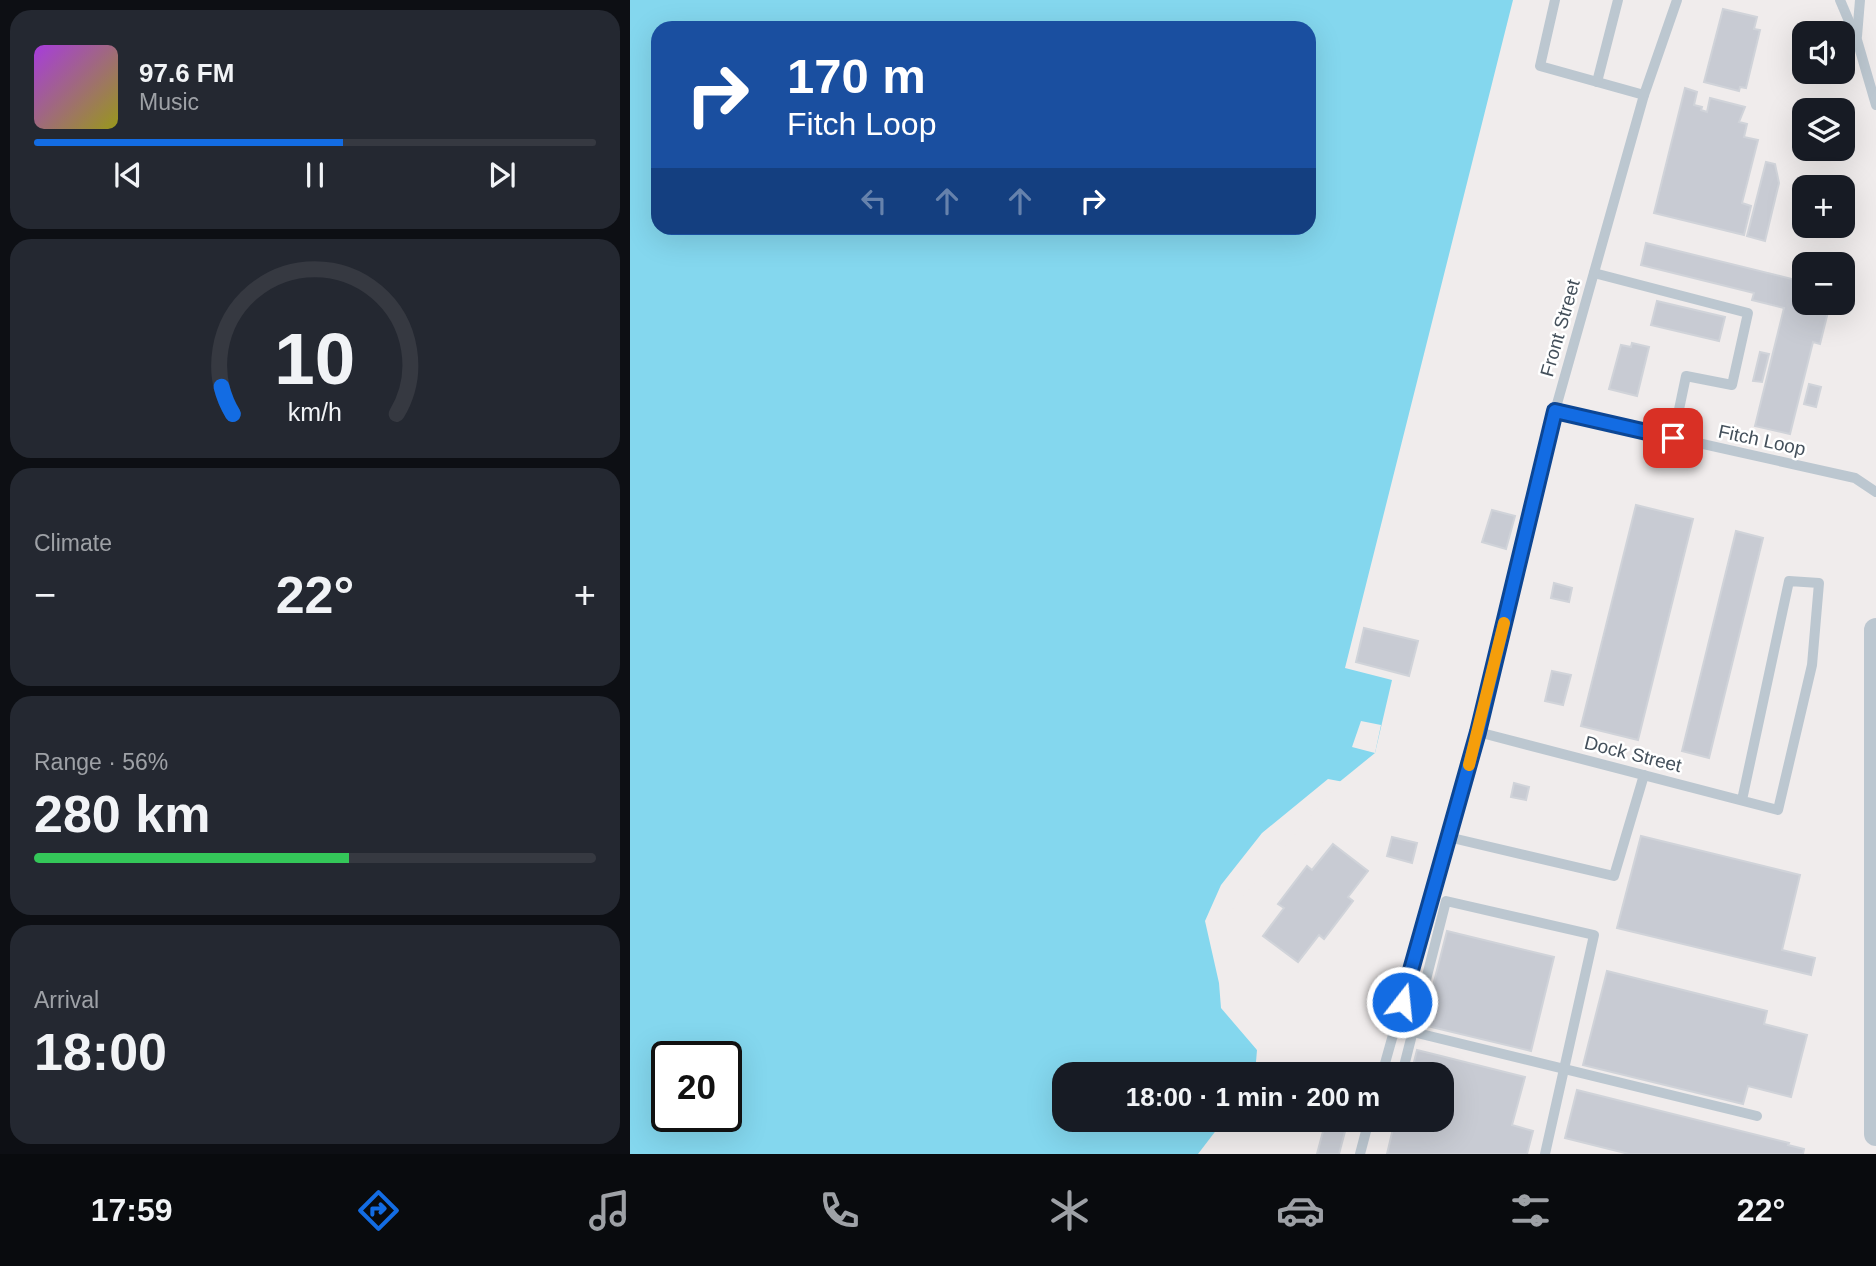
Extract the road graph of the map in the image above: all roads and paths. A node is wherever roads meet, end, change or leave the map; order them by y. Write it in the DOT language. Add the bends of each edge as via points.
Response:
graph roads {
  1 [pos="1555,0"];
  2 [pos="1618,0"];
  3 [pos="1677,0"];
  4 [pos="1840,0"];
  5 [pos="1860,0"];
  6 [pos="1857,40"];
  7 [pos="1597,82"];
  8 [pos="1644,94"];
  9 [pos="1876,105"];
  10 [pos="1594,273"];
  11 [pos="1555,411"];
  12 [pos="1673,438"];
  13 [pos="1876,492"];
  14 [pos="1876,630"];
  15 [pos="1478,732"];
  16 [pos="1644,775"];
  17 [pos="1742,800"];
  18 [pos="1876,835"];
  19 [pos="1448,837"];
  20 [pos="1413,1032"];
  21 [pos="1386,1062"];
  22 [pos="1404,1062"];
  23 [pos="1564,1069"];
  24 [pos="1757,1115"];
  25 [pos="1366,1132"];
  26 [pos="1876,1134"];
  27 [pos="1360,1154"];
  28 [pos="1545,1154"];
  1 -- 7 [label="lane" via="1540,66"];
  2 -- 7 [label="lane"];
  3 -- 8 [label="lane, Front Street"];
  4 -- 6 [label="lane"];
  5 -- 6 [label="lane"];
  6 -- 9 [label="lane"];
  7 -- 8 [label="lane"];
  8 -- 10 [label="lane, Front Street"];
  10 -- 11 [label="lane, Front Street"];
  10 -- 12 [label="lane" via="1748,313 1732,386 1686,376"];
  11 -- 12 [label="lane, Fitch Loop"];
  11 -- 15 [label="lane, Front Street"];
  12 -- 13 [label="lane, Fitch Loop" via="1855,478"];
  14 -- 18 [label="street"];
  15 -- 16 [label="lane, Dock Street"];
  15 -- 19 [label="lane, Front Street"];
  16 -- 17 [label="lane, Dock Street"];
  16 -- 19 [label="lane" via="1614,876"];
  17 -- 17 [label="lane, Dock Street" via="1789,581 1819,583 1812,665 1778,810"];
  18 -- 26 [label="street"];
  19 -- 21 [label="lane, Front Street"];
  20 -- 22 [label="lane"];
  20 -- 23 [label="lane"];
  20 -- 23 [label="lane" via="1446,901 1594,936"];
  23 -- 24 [label="lane"];
  23 -- 28 [label="lane"];
  25 -- 27 [label="lane"];
}
